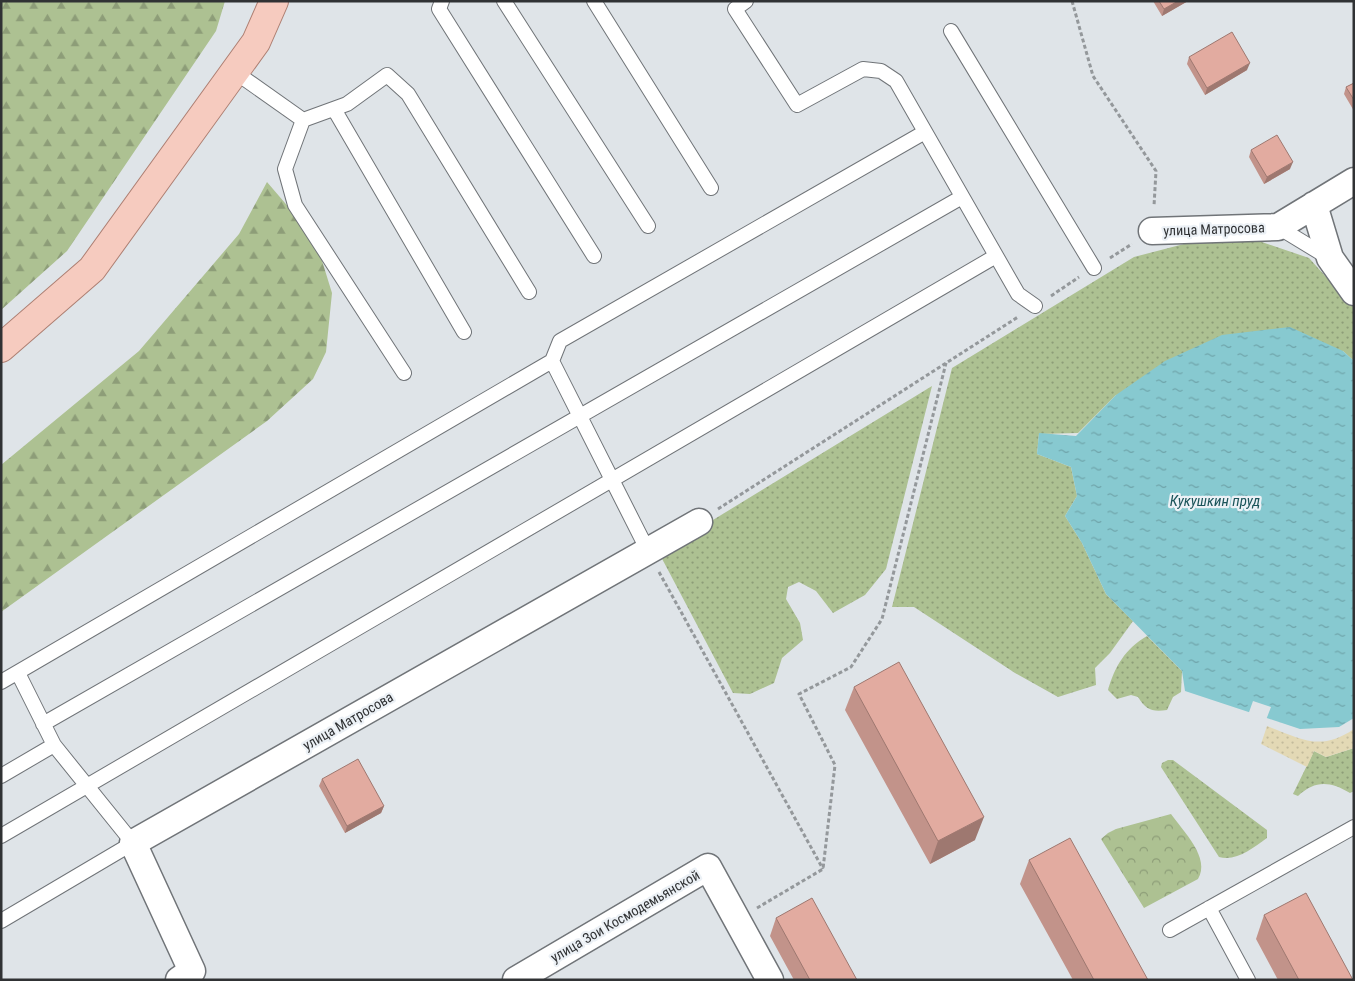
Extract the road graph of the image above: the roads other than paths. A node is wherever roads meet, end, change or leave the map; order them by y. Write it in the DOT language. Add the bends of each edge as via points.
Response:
graph roads {
  1 [pos="274,1"];
  2 [pos="442,1"];
  3 [pos="504,1"];
  4 [pos="594,1"];
  5 [pos="737,4"];
  6 [pos="951,31"];
  7 [pos="235,72"];
  8 [pos="334,109"];
  9 [pos="303,120"];
  10 [pos="926,132"];
  11 [pos="1354,181"];
  12 [pos="711,188"];
  13 [pos="962,197"];
  14 [pos="1314,205"];
  15 [pos="648,226"];
  16 [pos="1278,227"];
  17 [pos="1152,231"];
  18 [pos="594,256"];
  19 [pos="996,256"];
  20 [pos="1330,258"];
  21 [pos="1094,268"];
  22 [pos="529,292"];
  23 [pos="1354,292"];
  24 [pos="1035,306"];
  25 [pos="464,332"];
  26 [pos="1,348"];
  27 [pos="552,361"];
  28 [pos="404,373"];
  29 [pos="580,416"];
  30 [pos="612,480"];
  31 [pos="699,522"];
  32 [pos="648,551"];
  33 [pos="18,673"];
  34 [pos="1,682"];
  35 [pos="43,724"];
  36 [pos="54,745"];
  37 [pos="1,776"];
  38 [pos="87,786"];
  39 [pos="1354,827"];
  40 [pos="1,836"];
  41 [pos="133,843"];
  42 [pos="1209,908"];
  43 [pos="1,921"];
  44 [pos="1170,930"];
  45 [pos="180,980"];
  46 [pos="516,980"];
  47 [pos="770,980"];
  48 [pos="1248,980"];
  1 -- 7 [label="main road" via="256,42"];
  2 -- 18 [label="lane" via="439,9"];
  3 -- 15 [label="lane"];
  4 -- 12 [label="lane"];
  5 -- 10 [label="lane" via="797,106 863,68 881,71 896,81"];
  6 -- 21 [label="lane"];
  7 -- 9 [label="lane"];
  7 -- 26 [label="main road" via="92,270"];
  8 -- 9 [label="lane"];
  8 -- 22 [label="lane" via="347,104 387,75 408,94"];
  8 -- 25 [label="lane"];
  9 -- 28 [label="lane" via="285,169 295,205"];
  10 -- 13 [label="lane"];
  10 -- 27 [label="lane" via="560,341"];
  11 -- 14 [label="street, улица Матросова"];
  13 -- 19 [label="lane"];
  13 -- 29 [label="lane"];
  14 -- 16 [label="street, улица Матросова"];
  14 -- 20 [label="street"];
  16 -- 17 [label="street, улица Матросова"];
  16 -- 20 [label="lane"];
  19 -- 24 [label="lane" via="1018,294"];
  19 -- 30 [label="lane"];
  20 -- 23 [label="street"];
  27 -- 29 [label="lane"];
  27 -- 33 [label="lane"];
  29 -- 30 [label="lane"];
  29 -- 35 [label="lane"];
  30 -- 32 [label="lane"];
  30 -- 38 [label="lane"];
  31 -- 32 [label="street, улица Матросова"];
  32 -- 41 [label="street, улица Матросова"];
  33 -- 34 [label="lane"];
  33 -- 35 [label="lane"];
  35 -- 36 [label="lane"];
  36 -- 37 [label="lane"];
  36 -- 38 [label="lane"];
  38 -- 40 [label="lane"];
  38 -- 41 [label="lane"];
  39 -- 42 [label="lane"];
  41 -- 43 [label="lane"];
  41 -- 45 [label="street" via="192,972"];
  42 -- 44 [label="lane"];
  42 -- 48 [label="lane"];
  46 -- 47 [label="street, улица Зои Космодемьянской" via="708,867"];
}
